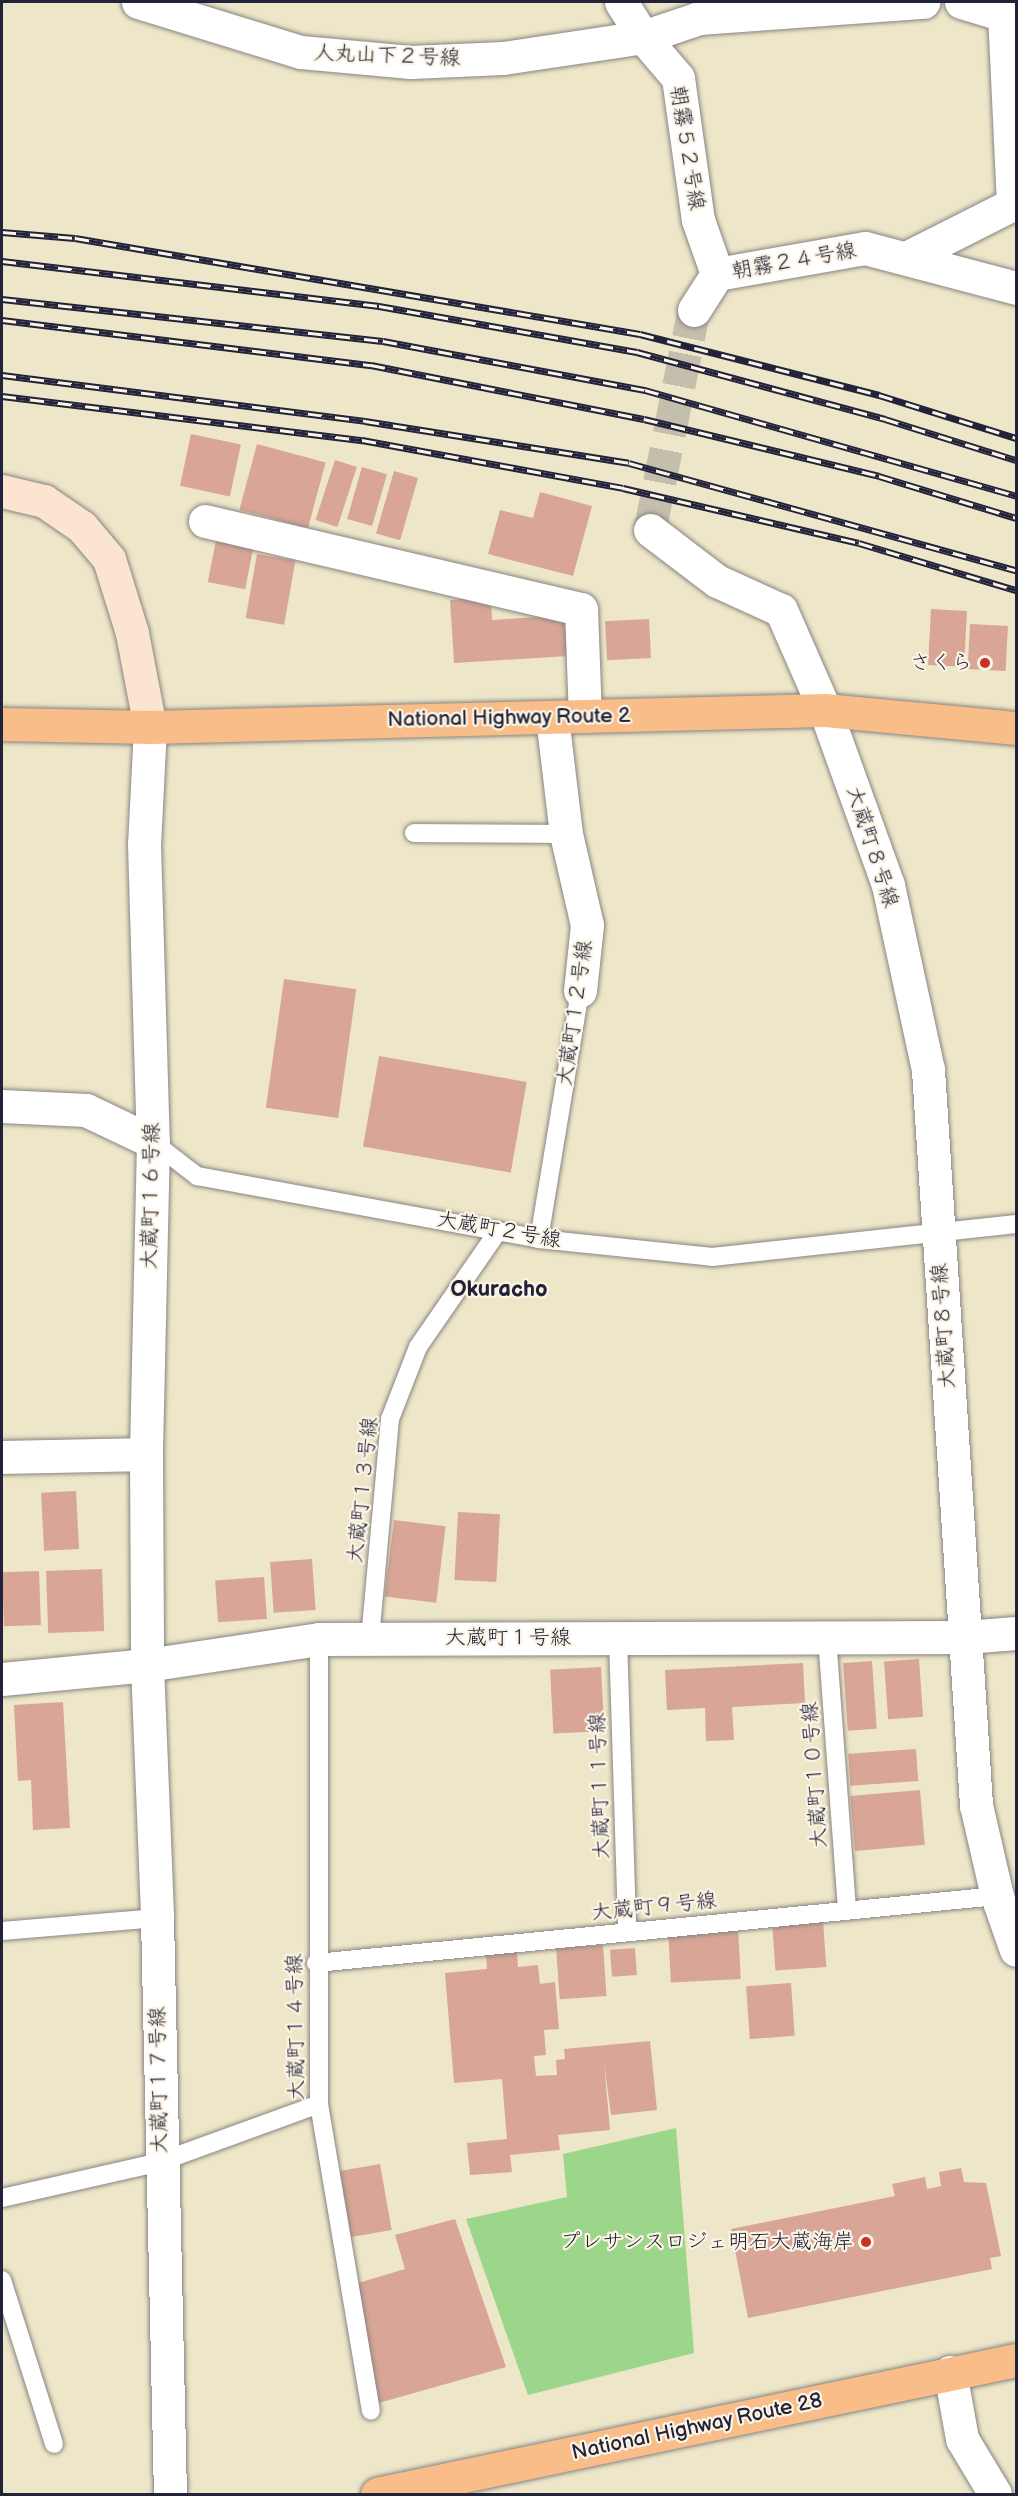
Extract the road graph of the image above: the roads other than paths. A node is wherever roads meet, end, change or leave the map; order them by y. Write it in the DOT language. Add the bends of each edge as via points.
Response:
graph roads {
  1 [pos="138,2"];
  2 [pos="621,2"];
  3 [pos="923,2"];
  4 [pos="961,2"];
  5 [pos="1007,6"];
  6 [pos="643,36"];
  7 [pos="1015,203"];
  8 [pos="908,257"];
  9 [pos="717,274"];
  10 [pos="1017,288"];
  11 [pos="694,310"];
  12 [pos="2,491"];
  13 [pos="205,521"];
  14 [pos="650,530"];
  15 [pos="825,710"];
  16 [pos="585,716"];
  17 [pos="552,717"];
  18 [pos="2,724"];
  19 [pos="150,727"];
  20 [pos="1017,728"];
  21 [pos="414,833"];
  22 [pos="566,834"];
  23 [pos="580,991"];
  24 [pos="2,1106"];
  25 [pos="153,1142"];
  26 [pos="1017,1224"];
  27 [pos="498,1231"];
  28 [pos="938,1231"];
  29 [pos="539,1239"];
  30 [pos="146,1454"];
  31 [pos="2,1457"];
  32 [pos="1017,1633"];
  33 [pos="827,1637"];
  34 [pos="965,1637"];
  35 [pos="618,1638"];
  36 [pos="319,1639"];
  37 [pos="370,1639"];
  38 [pos="147,1665"];
  39 [pos="2,1679"];
  40 [pos="997,1896"];
  41 [pos="847,1910"];
  42 [pos="157,1918"];
  43 [pos="2,1931"];
  44 [pos="627,1932"];
  45 [pos="1017,1950"];
  46 [pos="316,1963"];
  47 [pos="319,2104"];
  48 [pos="160,2162"];
  49 [pos="2,2198"];
  50 [pos="2,2280"];
  51 [pos="1017,2360"];
  52 [pos="950,2372"];
  53 [pos="371,2410"];
  54 [pos="54,2444"];
  55 [pos="170,2494"];
  56 [pos="377,2494"];
  57 [pos="995,2494"];
  1 -- 6 [label="street, 人丸山下２号線" via="301,52 411,62 503,58"];
  2 -- 6 [label="street, 朝霧５２号線"];
  3 -- 6 [label="street, 人丸山下２号線" via="699,18"];
  4 -- 5 [label="street"];
  5 -- 7 [label="street"];
  6 -- 9 [label="street, 朝霧５２号線" via="678,78 698,220"];
  7 -- 8 [label="street"];
  8 -- 9 [label="street, 朝霧２４号線" via="865,249"];
  8 -- 10 [label="street, 朝霧２４号線"];
  9 -- 11 [label="street, 朝霧２４号線"];
  12 -- 19 [label="main road" via="44,501 82,527 109,559 132,633"];
  13 -- 16 [label="street" via="581,609"];
  14 -- 15 [label="street, 大蔵町８号線" via="717,581 781,610"];
  15 -- 16 [label="highway, National Highway Route 2"];
  15 -- 20 [label="highway, National Highway Route 2"];
  15 -- 28 [label="street, 大蔵町８号線" via="888,885 925,1058"];
  16 -- 17 [label="highway, National Highway Route 2"];
  17 -- 19 [label="highway, National Highway Route 2"];
  17 -- 22 [label="street, 大蔵町１２号線"];
  18 -- 19 [label="highway, National Highway Route 2"];
  19 -- 25 [label="street, 大蔵町１６号線" via="144,844"];
  21 -- 22 [label="lane"];
  22 -- 23 [label="street, 大蔵町１２号線" via="587,925"];
  23 -- 29 [label="lane, 大蔵町１２号線"];
  24 -- 25 [label="street, 大蔵町２号線" via="86,1110"];
  25 -- 27 [label="lane, 大蔵町２号線" via="197,1176"];
  25 -- 30 [label="street, 大蔵町１６号線"];
  26 -- 28 [label="lane, 大蔵町２号線"];
  27 -- 29 [label="lane, 大蔵町２号線"];
  27 -- 37 [label="lane, 大蔵町１３号線" via="418,1347 390,1419"];
  28 -- 29 [label="lane, 大蔵町２号線" via="712,1257"];
  28 -- 34 [label="street, 大蔵町８号線"];
  30 -- 31 [label="street"];
  30 -- 38 [label="street, 大蔵町１６号線"];
  32 -- 34 [label="street, 大蔵町１号線"];
  33 -- 34 [label="street, 大蔵町１号線"];
  33 -- 35 [label="street, 大蔵町１号線"];
  33 -- 41 [label="lane, 大蔵町１０号線"];
  34 -- 40 [label="street, 大蔵町８号線" via="976,1805"];
  35 -- 37 [label="street, 大蔵町１号線"];
  35 -- 44 [label="lane, 大蔵町１１号線"];
  36 -- 37 [label="street, 大蔵町１号線"];
  36 -- 38 [label="street, 大蔵町１号線"];
  36 -- 46 [label="lane, 大蔵町１４号線"];
  38 -- 39 [label="street, 大蔵町１号線"];
  38 -- 42 [label="street, 大蔵町１７号線"];
  40 -- 41 [label="lane, 大蔵町９号線"];
  40 -- 45 [label="street, 大蔵町８号線"];
  41 -- 44 [label="lane, 大蔵町９号線"];
  42 -- 43 [label="lane"];
  42 -- 48 [label="street, 大蔵町１７号線"];
  44 -- 46 [label="lane, 大蔵町９号線"];
  46 -- 47 [label="lane, 大蔵町１４号線"];
  47 -- 48 [label="lane"];
  47 -- 53 [label="lane, 大蔵町１４号線"];
  48 -- 49 [label="lane"];
  48 -- 55 [label="street, 大蔵町１７号線"];
  50 -- 54 [label="lane"];
  51 -- 52 [label="highway, National Highway Route 28"];
  52 -- 56 [label="highway, National Highway Route 28"];
  52 -- 57 [label="street" via="962,2439"];
}
